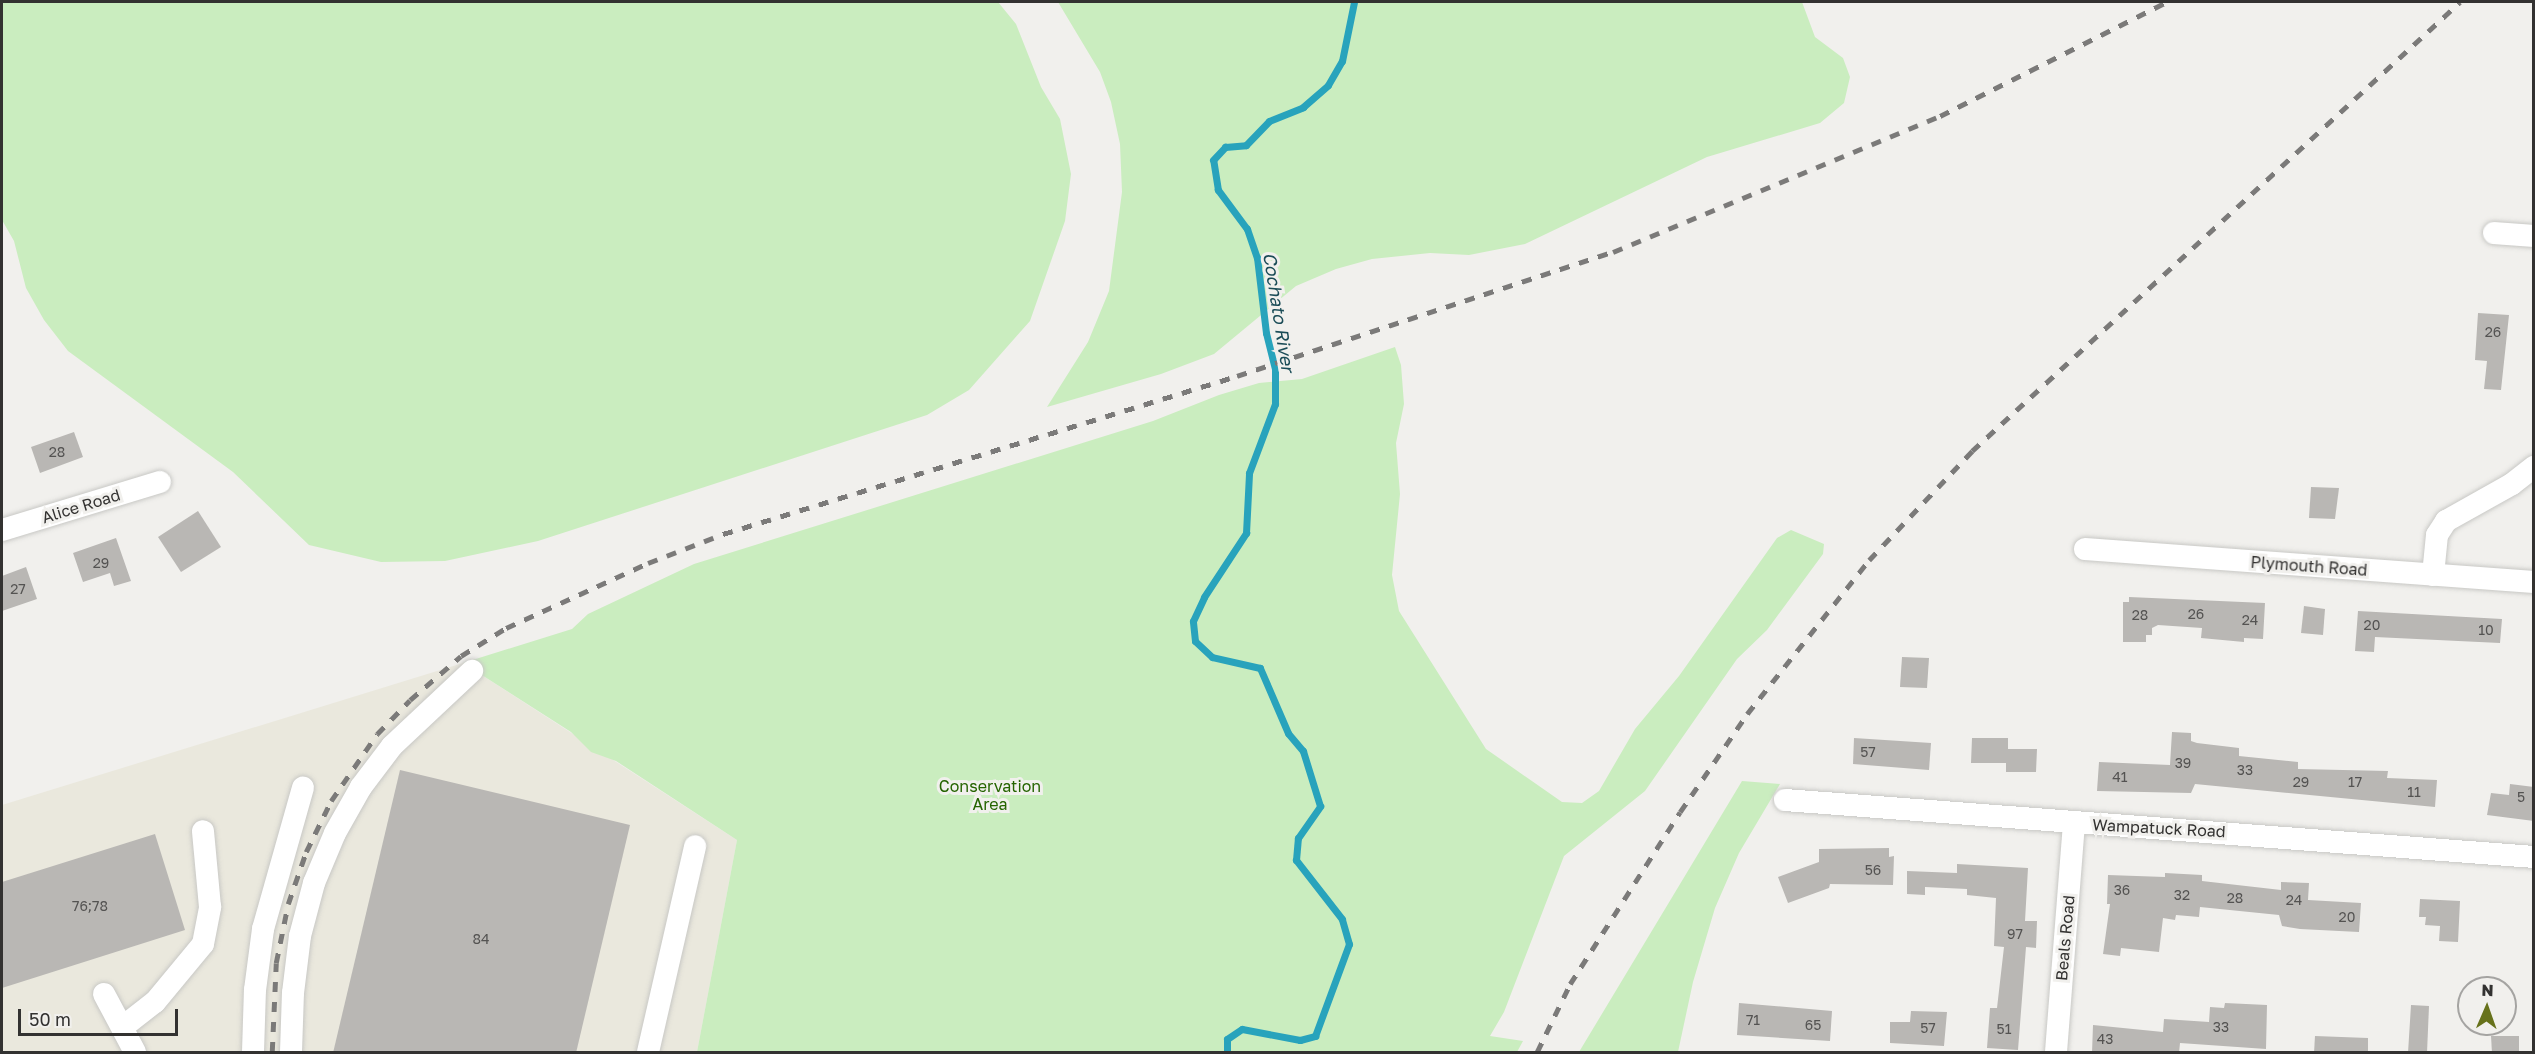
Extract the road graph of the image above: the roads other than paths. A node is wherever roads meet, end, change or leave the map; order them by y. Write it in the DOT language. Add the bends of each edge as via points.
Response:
graph roads {
  1 [pos="2494,232"];
  2 [pos="2534,236"];
  3 [pos="2534,467"];
  4 [pos="160,482"];
  5 [pos="2,530"];
  6 [pos="2085,549"];
  7 [pos="2433,575"];
  8 [pos="2534,582"];
  9 [pos="472,671"];
  10 [pos="303,788"];
  11 [pos="1785,800"];
  12 [pos="2074,823"];
  13 [pos="203,831"];
  14 [pos="695,846"];
  15 [pos="2534,857"];
  16 [pos="104,994"];
  17 [pos="124,1026"];
  18 [pos="135,1053"];
  19 [pos="254,1053"];
  20 [pos="291,1053"];
  21 [pos="648,1053"];
  22 [pos="2056,1053"];
  1 -- 2 [label="street"];
  3 -- 7 [label="street" via="2446,521 2437,535"];
  4 -- 5 [label="street, Alice Road"];
  6 -- 7 [label="street, Plymouth Road"];
  7 -- 8 [label="street, Plymouth Road"];
  9 -- 20 [label="street" via="392,746 361,787 335,833 314,884 300,936"];
  10 -- 19 [label="street" via="263,929 255,990"];
  11 -- 12 [label="street, Wampatuck Road"];
  12 -- 15 [label="street, Wampatuck Road"];
  12 -- 22 [label="street, Beals Road"];
  13 -- 17 [label="street" via="210,907 204,944 155,1002"];
  14 -- 21 [label="street"];
  16 -- 17 [label="street"];
  17 -- 18 [label="street"];
}
